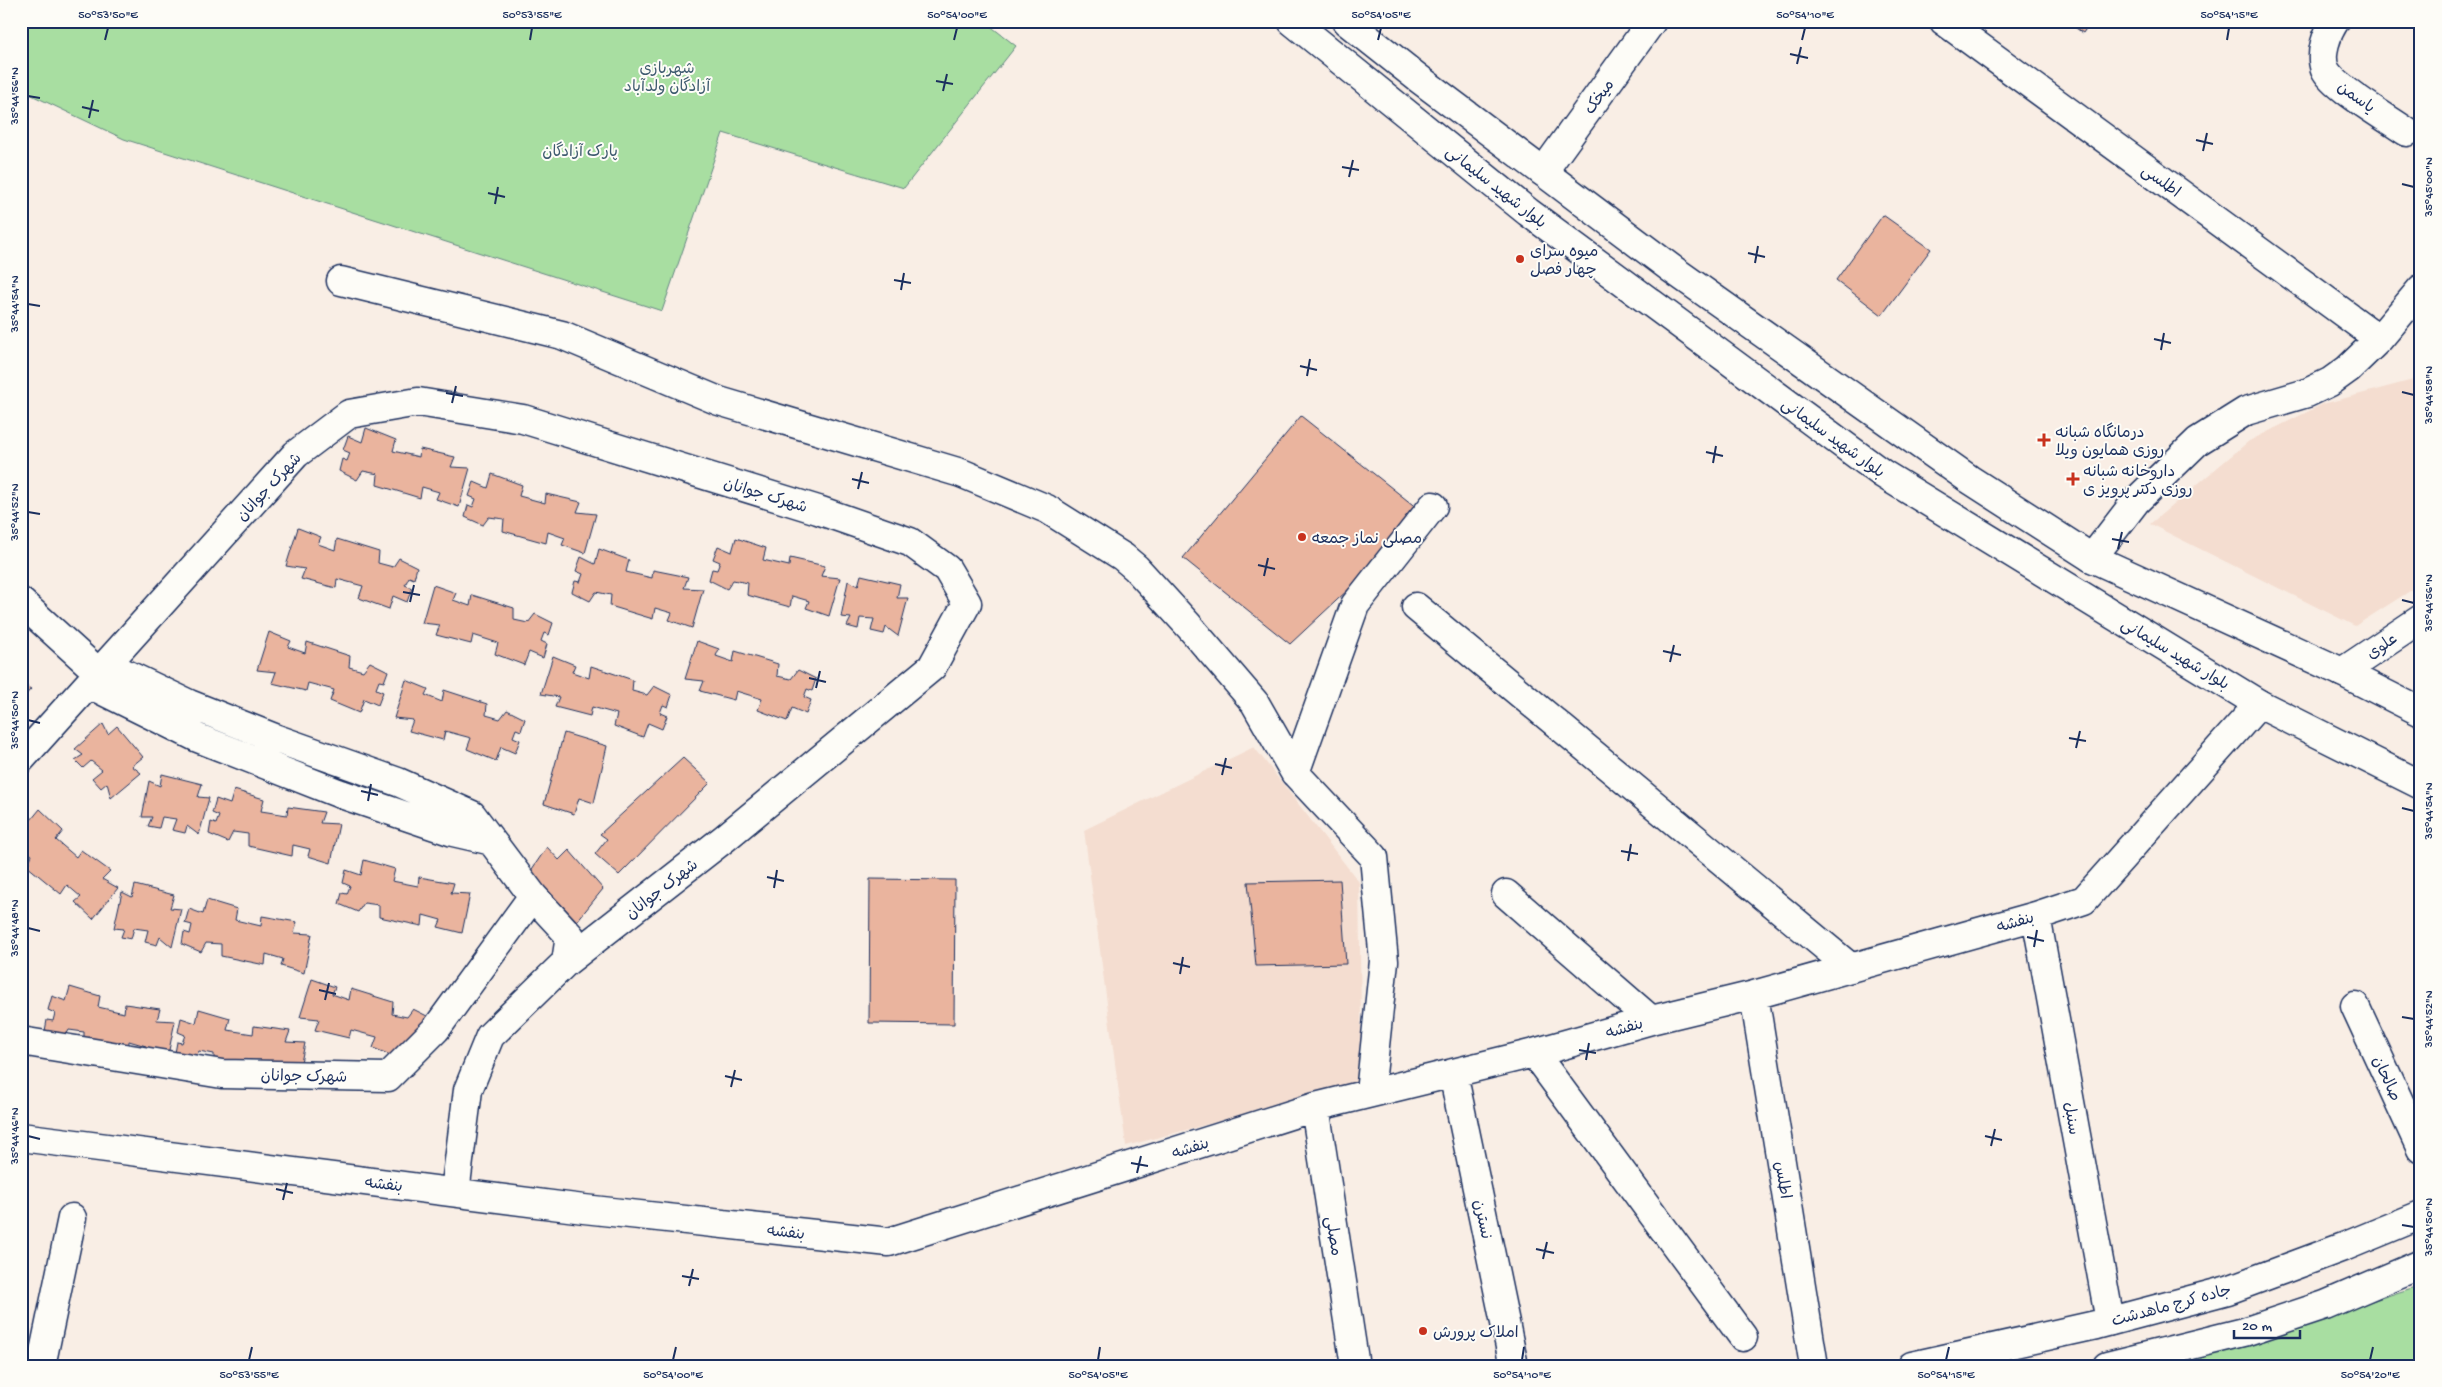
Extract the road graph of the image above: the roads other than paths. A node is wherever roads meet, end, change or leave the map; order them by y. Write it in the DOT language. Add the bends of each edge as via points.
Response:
graph roads {
  1 [pos="1292,21"];
  2 [pos="1346,21"];
  3 [pos="1652,21"];
  4 [pos="1944,21"];
  5 [pos="2335,21"];
  6 [pos="2407,132"];
  7 [pos="1543,172"];
  8 [pos="341,281"];
  9 [pos="2421,289"];
  10 [pos="2380,339"];
  11 [pos="1433,506"];
  12 [pos="2092,558"];
  13 [pos="21,602"];
  14 [pos="1416,607"];
  15 [pos="2421,618"];
  16 [pos="2342,672"];
  17 [pos="98,674"];
  18 [pos="2260,704"];
  19 [pos="2421,712"];
  20 [pos="21,759"];
  21 [pos="373,773"];
  22 [pos="1295,773"];
  23 [pos="2421,786"];
  24 [pos="359,800"];
  25 [pos="488,840"];
  26 [pos="1506,894"];
  27 [pos="533,896"];
  28 [pos="2036,916"];
  29 [pos="566,962"];
  30 [pos="1851,968"];
  31 [pos="1754,994"];
  32 [pos="2355,1006"];
  33 [pos="1651,1020"];
  34 [pos="21,1041"];
  35 [pos="1534,1053"];
  36 [pos="1453,1073"];
  37 [pos="1370,1093"];
  38 [pos="1315,1107"];
  39 [pos="21,1137"];
  40 [pos="2421,1149"];
  41 [pos="455,1192"];
  42 [pos="2421,1215"];
  43 [pos="72,1218"];
  44 [pos="2421,1264"];
  45 [pos="2110,1321"];
  46 [pos="1743,1337"];
  47 [pos="41,1366"];
  48 [pos="1354,1366"];
  49 [pos="1514,1366"];
  50 [pos="1814,1366"];
  51 [pos="1912,1366"];
  52 [pos="2107,1366"];
  1 -- 18 [label="street, بلوار شهید سلیمانی" via="1528,212 1882,474"];
  2 -- 7 [label="street"];
  3 -- 7 [label="street, میخک"];
  4 -- 10 [label="street, اطلسی"];
  5 -- 6 [label="street, یاسمن" via="2324,49 2325,68 2336,83"];
  7 -- 12 [label="street" via="1672,269 1969,479"];
  8 -- 22 [label="street" via="562,335 720,401 961,474 1047,509 1136,568 1255,703"];
  9 -- 10 [label="street"];
  10 -- 12 [label="street" via="2330,382 2307,393 2246,411 2198,442 2136,501"];
  11 -- 22 [label="street" via="1355,605"];
  12 -- 16 [label="street"];
  13 -- 17 [label="street"];
  14 -- 30 [label="street"];
  15 -- 16 [label="street, علوی"];
  16 -- 19 [label="street"];
  17 -- 20 [label="street, شهرک جوانان"];
  17 -- 21 [label="street"];
  17 -- 24 [label="street" via="198,738"];
  17 -- 29 [label="street, شهرک جوانان" via="296,454 349,414 418,402 523,419 818,510 910,542 947,569 967,603 932,667 725,838"];
  18 -- 23 [label="street, بلوار شهید سلیمانی"];
  18 -- 28 [label="street, بنفشه" via="2084,900"];
  21 -- 24 [label="street"];
  21 -- 25 [label="street" via="472,815"];
  22 -- 37 [label="street" via="1374,857 1384,961"];
  24 -- 25 [label="street" via="453,832"];
  25 -- 27 [label="street"];
  26 -- 33 [label="street"];
  27 -- 29 [label="street" via="570,936"];
  27 -- 34 [label="street, شهرک جوانان" via="436,1030 388,1077 222,1074"];
  28 -- 30 [label="street, بنفشه"];
  28 -- 45 [label="street, سنبل"];
  29 -- 41 [label="street, شهرک جوانان" via="490,1036 468,1090"];
  30 -- 31 [label="street, بنفشه"];
  31 -- 33 [label="street, بنفشه"];
  31 -- 50 [label="street, اطلس"];
  32 -- 40 [label="street, صالحان"];
  33 -- 35 [label="street, بنفشه"];
  35 -- 36 [label="street, بنفشه"];
  35 -- 46 [label="street"];
  36 -- 37 [label="street, بنفشه"];
  36 -- 49 [label="street, نسترن"];
  37 -- 38 [label="street, بنفشه"];
  38 -- 41 [label="street, بنفشه" via="889,1242"];
  38 -- 48 [label="street, مصلی"];
  39 -- 41 [label="street, بنفشه"];
  42 -- 45 [label="street, جاده کرج ماهدشت" via="2228,1290"];
  43 -- 47 [label="street"];
  44 -- 52 [label="street" via="2325,1305 2244,1332"];
  45 -- 51 [label="street, جاده کرج ماهدشت"];
}
